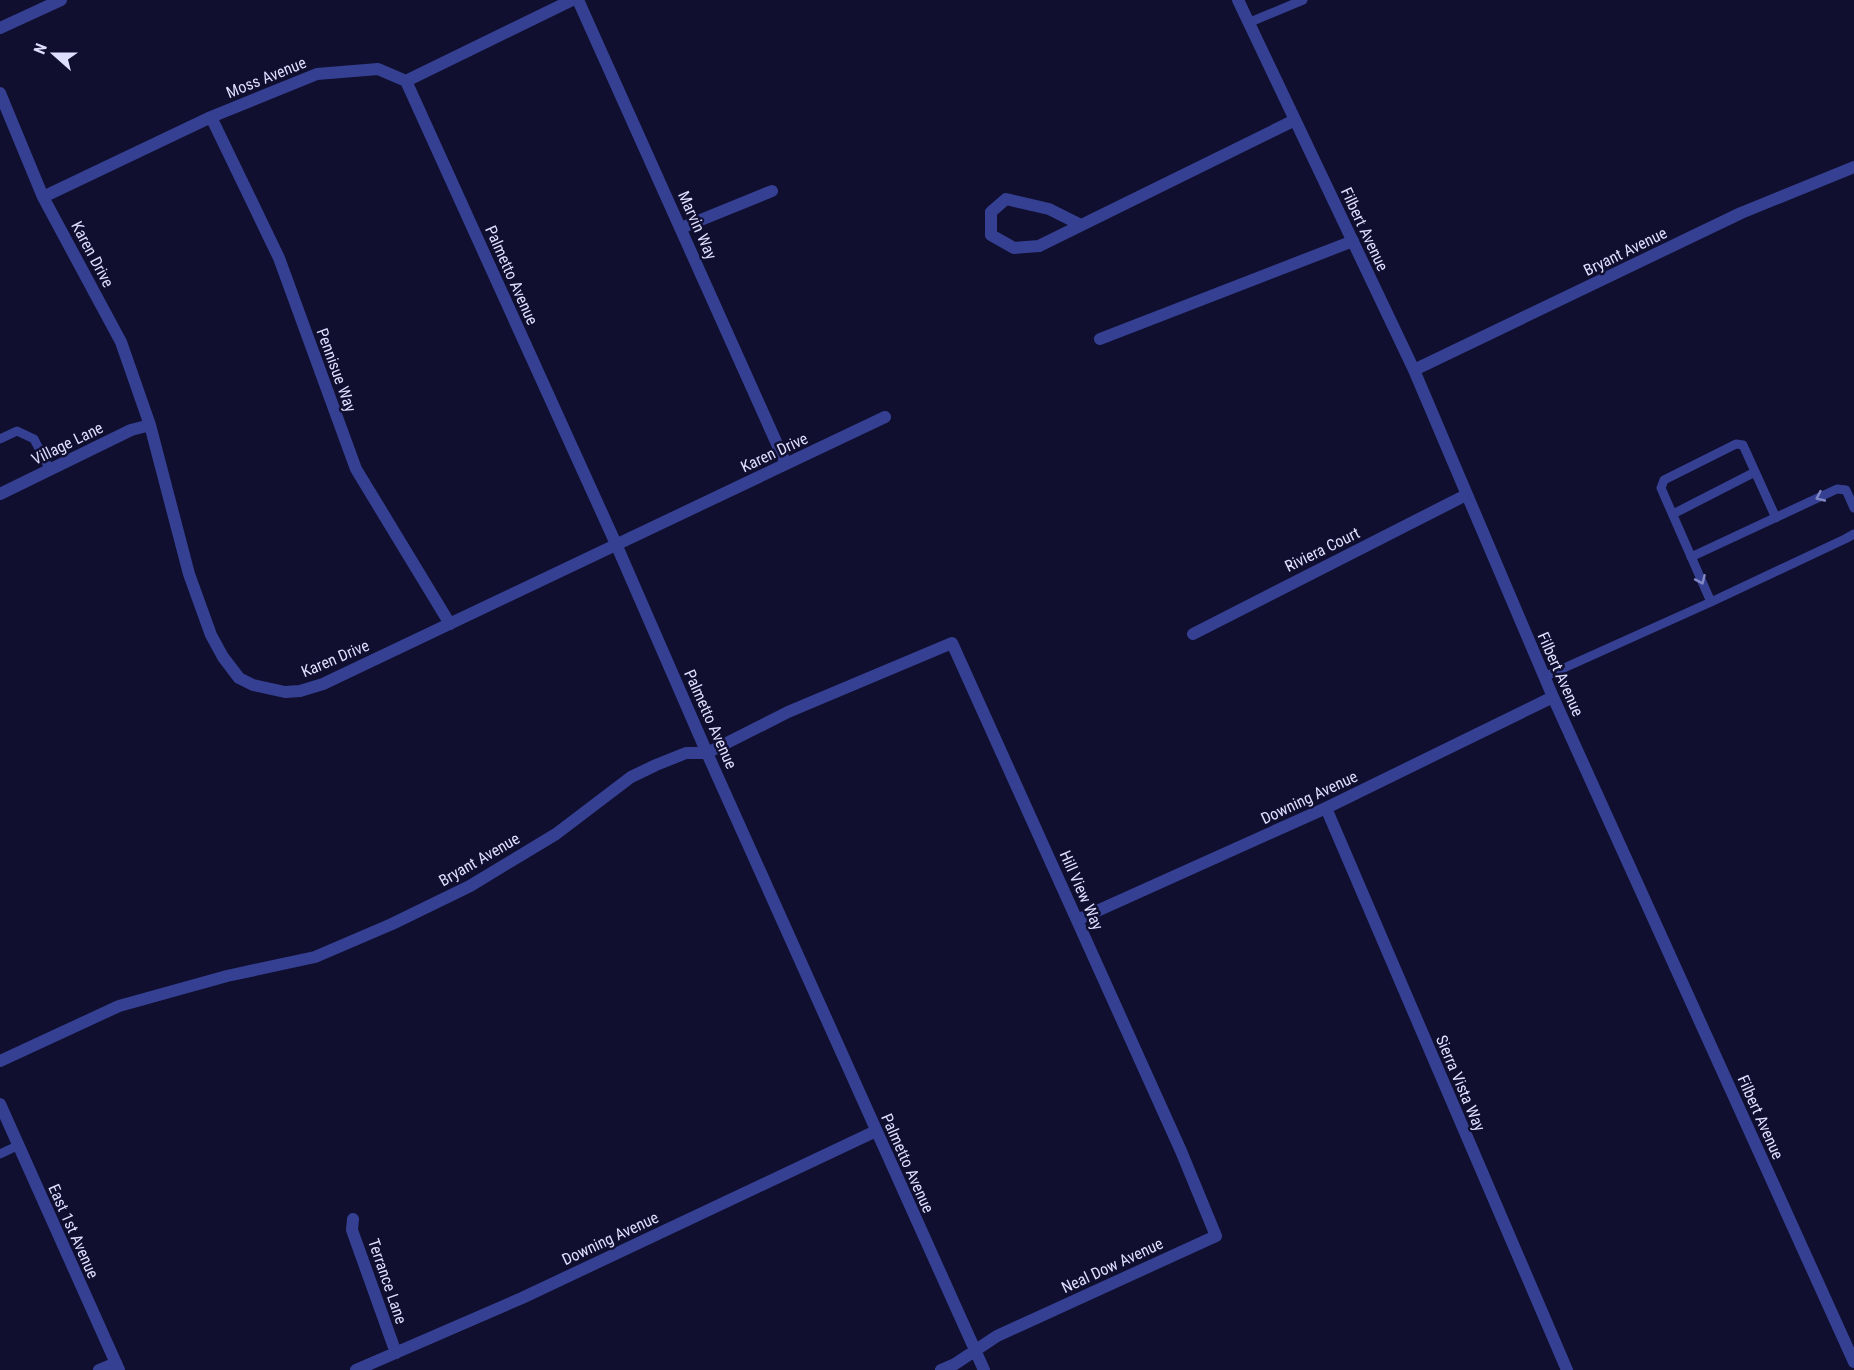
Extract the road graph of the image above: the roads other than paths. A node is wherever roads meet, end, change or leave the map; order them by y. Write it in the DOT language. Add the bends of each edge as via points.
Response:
graph roads {
  1 [pos="61,0"];
  2 [pos="572,0"];
  3 [pos="578,0"];
  4 [pos="1238,0"];
  5 [pos="1304,0"];
  6 [pos="1248,23"];
  7 [pos="0,28"];
  8 [pos="406,81"];
  9 [pos="0,93"];
  10 [pos="211,117"];
  11 [pos="1295,120"];
  12 [pos="1854,167"];
  13 [pos="772,191"];
  14 [pos="43,197"];
  15 [pos="1081,225"];
  16 [pos="681,228"];
  17 [pos="1353,241"];
  18 [pos="1100,339"];
  19 [pos="1414,370"];
  20 [pos="885,417"];
  21 [pos="150,425"];
  22 [pos="0,439"];
  23 [pos="786,464"];
  24 [pos="50,470"];
  25 [pos="1755,472"];
  26 [pos="0,494"];
  27 [pos="1466,495"];
  28 [pos="1854,508"];
  29 [pos="1672,514"];
  30 [pos="1776,518"];
  31 [pos="1854,534"];
  32 [pos="616,544"];
  33 [pos="1692,557"];
  34 [pos="1711,602"];
  35 [pos="450,624"];
  36 [pos="1193,634"];
  37 [pos="952,643"];
  38 [pos="1544,677"];
  39 [pos="1553,697"];
  40 [pos="707,753"];
  41 [pos="1326,808"];
  42 [pos="1077,920"];
  43 [pos="0,1060"];
  44 [pos="0,1104"];
  45 [pos="876,1131"];
  46 [pos="18,1146"];
  47 [pos="1181,1151"];
  48 [pos="0,1154"];
  49 [pos="353,1219"];
  50 [pos="974,1350"];
  51 [pos="396,1353"];
  52 [pos="1854,1362"];
  53 [pos="117,1366"];
  54 [pos="99,1370"];
  55 [pos="356,1370"];
  56 [pos="941,1370"];
  57 [pos="984,1370"];
  58 [pos="1567,1370"];
  1 -- 7 [label="street"];
  2 -- 8 [label="street"];
  3 -- 16 [label="street, Marvin Way"];
  4 -- 6 [label="street, Filbert Avenue"];
  5 -- 6 [label="lane"];
  6 -- 11 [label="street, Filbert Avenue"];
  8 -- 10 [label="street, Moss Avenue" via="378,69 317,74"];
  8 -- 32 [label="street, Palmetto Avenue"];
  9 -- 14 [label="street, Karen Drive"];
  10 -- 14 [label="street, Moss Avenue"];
  10 -- 35 [label="street, Pennisue Way" via="279,258 356,469"];
  11 -- 15 [label="street"];
  11 -- 17 [label="street, Filbert Avenue"];
  12 -- 19 [label="street, Bryant Avenue" via="1741,213"];
  13 -- 16 [label="street"];
  14 -- 21 [label="street, Karen Drive" via="121,342"];
  15 -- 15 [label="street" via="1049,209 1006,199 991,212 991,235 1014,248 1039,246"];
  16 -- 23 [label="street, Marvin Way"];
  17 -- 18 [label="street"];
  17 -- 19 [label="street, Filbert Avenue"];
  19 -- 27 [label="street, Filbert Avenue"];
  20 -- 23 [label="street, Karen Drive"];
  21 -- 24 [label="street, Village Lane" via="131,430"];
  21 -- 35 [label="street, Karen Drive" via="189,574 211,635 239,678 266,689 300,691"];
  22 -- 24 [label="lane" via="17,430 34,439"];
  23 -- 32 [label="street, Karen Drive"];
  24 -- 26 [label="street, Village Lane"];
  25 -- 29 [label="lane"];
  25 -- 29 [label="lane" via="1743,446 1736,444 1664,480 1661,488"];
  25 -- 30 [label="lane"];
  27 -- 36 [label="street, Riviera Court"];
  27 -- 38 [label="street, Filbert Avenue"];
  28 -- 30 [label="lane, one-way" via="1846,490 1837,489"];
  29 -- 33 [label="lane"];
  30 -- 33 [label="lane"];
  31 -- 34 [label="lane"];
  32 -- 35 [label="street, Karen Drive"];
  32 -- 40 [label="street, Palmetto Avenue"];
  33 -- 34 [label="lane, one-way"];
  34 -- 38 [label="lane"];
  37 -- 40 [label="street, Bryant Avenue" via="788,712"];
  37 -- 42 [label="street, Hill View Way"];
  38 -- 39 [label="street, Filbert Avenue"];
  39 -- 41 [label="street, Downing Avenue"];
  39 -- 52 [label="street, Filbert Avenue"];
  40 -- 43 [label="street, Bryant Avenue" via="686,753 631,777 556,834 470,886 392,924 315,957 119,1006"];
  40 -- 45 [label="street, Palmetto Avenue"];
  41 -- 42 [label="street, Downing Avenue"];
  41 -- 58 [label="street, Sierra Vista Way"];
  42 -- 47 [label="street, Hill View Way"];
  44 -- 46 [label="street, East 1st Avenue"];
  45 -- 50 [label="street, Palmetto Avenue"];
  45 -- 51 [label="street, Downing Avenue"];
  46 -- 48 [label="lane"];
  46 -- 53 [label="street, East 1st Avenue"];
  47 -- 50 [label="street, Neal Dow Avenue" via="1216,1236"];
  49 -- 51 [label="street, Terrance Lane" via="352,1230"];
  50 -- 56 [label="street, Neal Dow Avenue"];
  50 -- 57 [label="street, Palmetto Avenue"];
  51 -- 55 [label="street, Downing Avenue"];
  53 -- 54 [label="street"];
}
